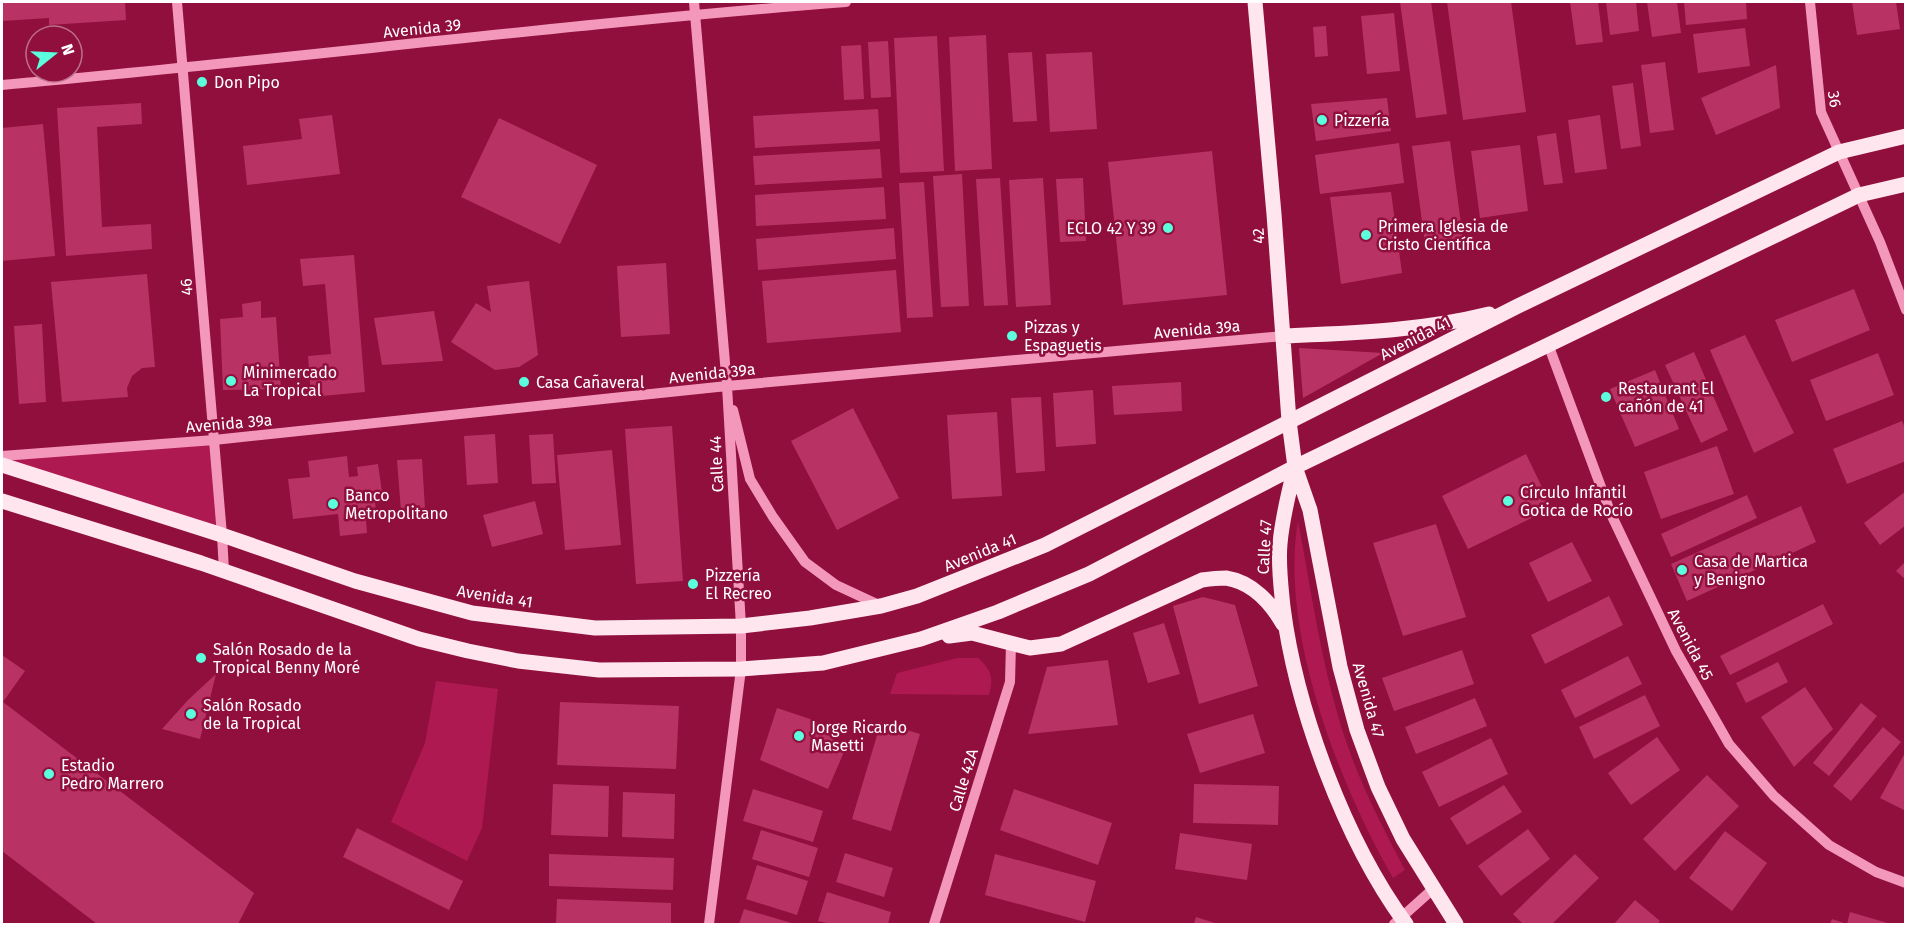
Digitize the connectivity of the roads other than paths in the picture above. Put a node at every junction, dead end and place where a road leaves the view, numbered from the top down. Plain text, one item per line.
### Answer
1 (177, 2) edge
2 (694, 2) edge
3 (846, 2) edge
4 (1255, 2) edge
5 (1810, 2) edge
6 (695, 14) junction
7 (184, 69) junction
8 (2, 85) edge
9 (1905, 136) edge
10 (1839, 152) junction
11 (1905, 184) edge
12 (1859, 195) junction
13 (1518, 306) junction
14 (1905, 310) edge
15 (1283, 336) junction
16 (1548, 344) junction
17 (727, 386) junction
18 (1289, 421) junction
19 (214, 440) junction
20 (2, 456) edge
21 (2, 465) edge
22 (1295, 468) junction
23 (2, 501) edge
24 (222, 535) junction
25 (224, 571) junction
26 (881, 606) junction
27 (741, 626) junction
28 (1286, 629) junction
29 (921, 639) junction
30 (1011, 644) junction
31 (741, 669) junction
32 (1905, 883) edge
33 (1432, 889) junction
34 (1400, 922) edge
35 (709, 924) edge
36 (934, 924) edge
37 (1456, 924) edge

1 - 7 street, 46
2 - 6 street, Calle 44
3 - 6 street, Avenida 39
4 - 15 main road, 42
5 - 10 street, 36
6 - 7 street, Avenida 39
6 - 17 street, Calle 44
7 - 8 street, Avenida 39
7 - 19 street, 46
9 - 10 main road, Avenida 41
10 - 12 street, 36
10 - 13 main road, Avenida 41
11 - 12 main road
12 - 14 street, 36
12 - 16 main road
13 - 15 main road
13 - 18 main road, Avenida 41
15 - 17 street, Avenida 39a
15 - 18 main road, 42
16 - 22 main road
16 - 32 street, Avenida 45
17 - 19 street, Avenida 39a
17 - 26 street
17 - 27 street, Calle 44
18 - 22 main road, 42
18 - 26 main road, Avenida 41
19 - 20 street, Avenida 39a
19 - 24 street, 46
21 - 24 main road, Avenida 41
22 - 28 main road, Calle 47
22 - 29 main road
22 - 33 main road, Avenida 47
23 - 25 main road
24 - 25 street, 46
24 - 27 main road, Avenida 41
25 - 31 main road
26 - 27 main road, Avenida 41
27 - 31 street, Calle 44
28 - 30 main road
28 - 34 main road
29 - 30 main road
29 - 31 main road
30 - 36 street, Calle 42A
31 - 35 street, Calle 44
33 - 34 street
33 - 37 main road, Avenida 47

